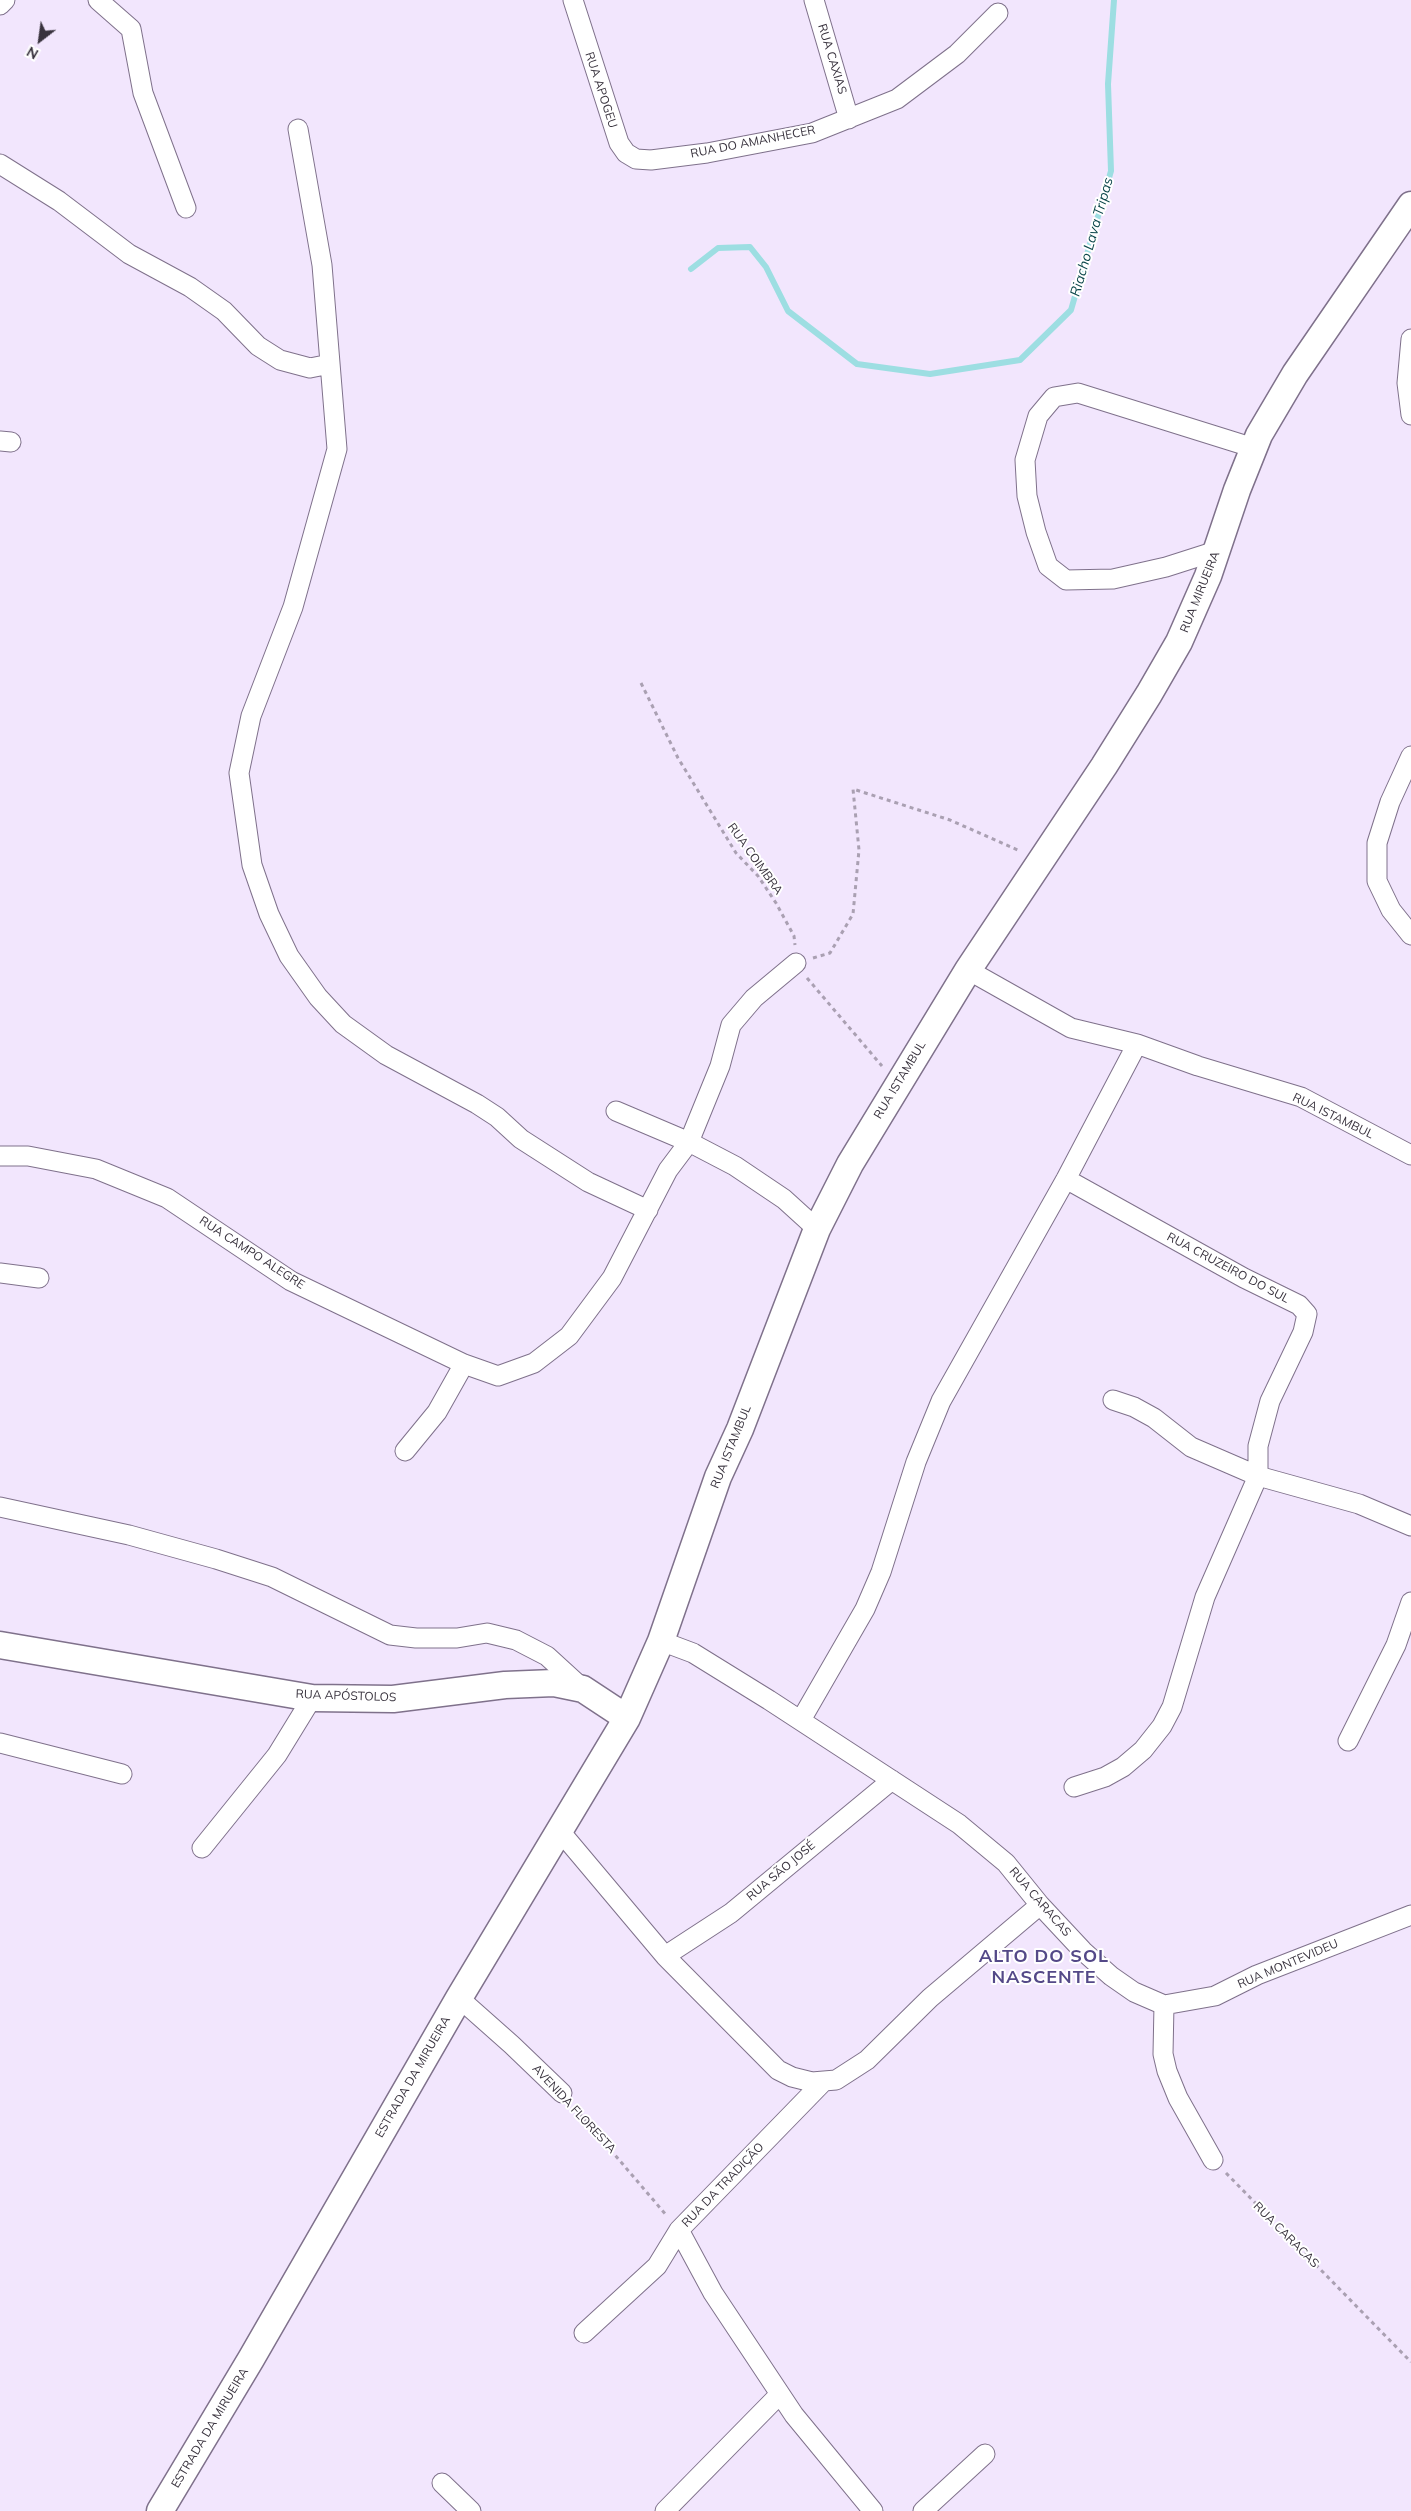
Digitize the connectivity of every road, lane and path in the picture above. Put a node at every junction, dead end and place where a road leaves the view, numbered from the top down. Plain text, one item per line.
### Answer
1 (5, 0) edge
2 (98, 0) edge
3 (574, 0) edge
4 (814, 0) edge
5 (0, 5) edge
6 (998, 13) dead end
7 (850, 119) junction
8 (298, 129) dead end
9 (650, 160) joint
10 (0, 164) edge
11 (1411, 205) edge
12 (186, 208) dead end
13 (1411, 339) edge
14 (330, 364) junction
15 (1411, 415) edge
16 (1254, 448) junction
17 (1216, 552) junction
18 (641, 683) dead end
19 (1411, 756) edge
20 (1041, 861) junction
21 (1411, 935) edge
22 (796, 963) junction
23 (968, 970) junction
24 (1137, 1044) junction
25 (897, 1084) junction
26 (616, 1111) dead end
27 (689, 1142) junction
28 (1411, 1155) edge
29 (0, 1156) edge
30 (1066, 1179) junction
31 (648, 1210) junction
32 (817, 1230) junction
33 (0, 1273) edge
34 (39, 1278) dead end
35 (464, 1364) junction
36 (1113, 1400) dead end
37 (405, 1451) dead end
38 (1258, 1476) junction
39 (0, 1507) edge
40 (1411, 1526) edge
41 (1411, 1602) edge
42 (661, 1641) junction
43 (0, 1645) edge
44 (1403, 1649) edge
45 (583, 1689) junction
46 (312, 1698) junction
47 (626, 1718) junction
48 (802, 1720) junction
49 (1348, 1741) dead end
50 (0, 1743) edge
51 (122, 1774) dead end
52 (892, 1780) junction
53 (1074, 1786) dead end
54 (559, 1830) junction
55 (202, 1848) dead end
56 (1040, 1905) junction
57 (1411, 1915) edge
58 (665, 1956) junction
59 (459, 1998) junction
60 (1164, 2006) junction
61 (824, 2081) junction
62 (562, 2093) joint
63 (1213, 2160) joint
64 (679, 2230) junction
65 (584, 2333) dead end
66 (1411, 2362) edge
67 (780, 2394) junction
68 (985, 2454) dead end
69 (442, 2484) dead end
70 (160, 2511) edge
71 (471, 2511) edge
72 (665, 2511) edge
73 (873, 2511) edge
74 (923, 2511) edge

1 - 5 street
2 - 12 street
3 - 9 street, RUA APOGEU
4 - 7 street, RUA CAXIAS
6 - 7 street, RUA DO AMANHECER
7 - 9 street, RUA DO AMANHECER
8 - 14 street
10 - 14 street
11 - 16 main road, RUA MIRUEIRA
13 - 15 street
14 - 31 street
16 - 17 main road, RUA MIRUEIRA
16 - 17 street
17 - 20 main road, RUA MIRUEIRA
18 - 22 path, RUA COIMBRA
19 - 21 street
20 - 22 path
20 - 23 main road, RUA MIRUEIRA
22 - 25 path
22 - 27 street
23 - 24 street, RUA ISTAMBUL
23 - 25 main road, RUA ISTAMBUL
24 - 28 street, RUA ISTAMBUL
24 - 30 street
25 - 32 main road, RUA ISTAMBUL
26 - 27 street
27 - 31 street
27 - 32 street
29 - 35 street, RUA CAMPO ALEGRE
30 - 38 street, RUA CRUZEIRO DO SUL
30 - 48 street
31 - 35 street, RUA CAMPO ALEGRE
32 - 42 main road, RUA ISTAMBUL
33 - 34 street
35 - 37 street
36 - 38 street
38 - 40 street
38 - 53 street
39 - 45 street
41 - 44 street
42 - 47 main road, ESTRADA DA MIRUEIRA
42 - 48 street, RUA CARACAS
43 - 46 main road, RUA APÓSTOLOS
44 - 49 street
45 - 46 main road, RUA APÓSTOLOS
45 - 47 main road, RUA APÓSTOLOS
46 - 55 street
47 - 54 main road, ESTRADA DA MIRUEIRA
48 - 52 street, RUA CARACAS
50 - 51 street
52 - 56 street, RUA CARACAS
52 - 58 street, RUA SÃO JOSÉ
54 - 58 street
54 - 59 main road, ESTRADA DA MIRUEIRA
56 - 60 street, RUA CARACAS
56 - 61 street
57 - 60 street, RUA MONTEVIDEU
58 - 61 street
59 - 62 street, AVENIDA FLORESTA
59 - 70 main road, ESTRADA DA MIRUEIRA
60 - 63 street
61 - 64 street, RUA DA TRADIÇÃO
62 - 64 path, AVENIDA FLORESTA
63 - 66 path, RUA CARACAS
64 - 65 street, RUA DA TRADIÇÃO
64 - 67 street
67 - 72 street
67 - 73 street
68 - 74 street
69 - 71 street

